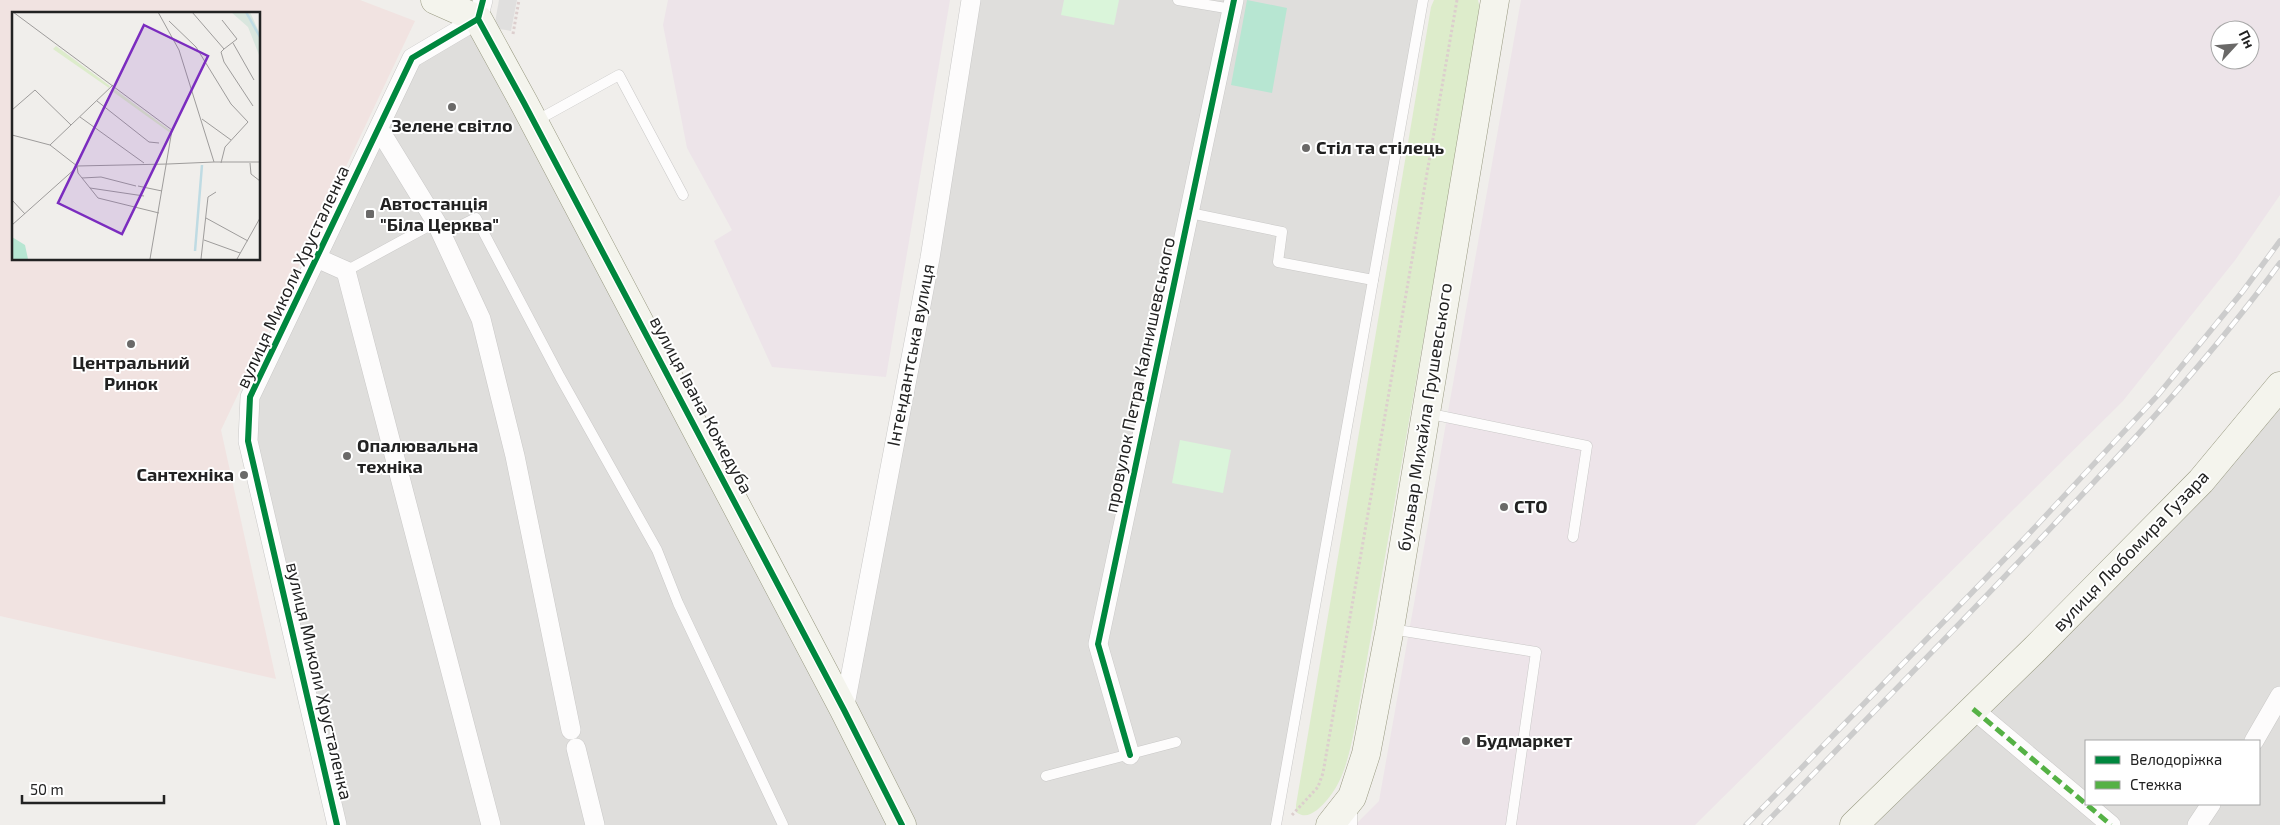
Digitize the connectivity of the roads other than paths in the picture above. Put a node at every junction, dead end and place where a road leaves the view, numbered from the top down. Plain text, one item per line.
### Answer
1 (435, 0) edge
2 (971, 0) edge
3 (1178, 0) edge
4 (1423, 0) edge
5 (1495, 0) edge
6 (1233, 5) edge
7 (480, 10) edge
8 (534, 122) junction
9 (380, 129) junction
10 (683, 195) dead end
11 (1190, 213) junction
12 (436, 222) junction
13 (317, 258) junction
14 (346, 271) junction
15 (1373, 280) junction
16 (2280, 386) edge
17 (1425, 413) junction
18 (1574, 537) dead end
19 (1390, 628) junction
20 (2280, 696) edge
21 (844, 710) junction
22 (1973, 710) junction
23 (2255, 740) edge
24 (1176, 742) dead end
25 (1130, 755) junction
26 (1046, 776) dead end
27 (1352, 797) junction
28 (2085, 803) edge
29 (2087, 805) edge
30 (2210, 805) edge
31 (336, 825) edge
32 (491, 825) edge
33 (595, 825) edge
34 (783, 825) edge
35 (902, 825) edge
36 (1276, 825) edge
37 (1330, 825) edge
38 (1352, 825) edge
39 (1511, 825) edge
40 (1854, 825) edge
41 (2111, 825) edge
42 (2197, 825) edge

1 - 7 main road
2 - 21 street, Інтендантська вулиця
3 - 6 lane
4 - 15 lane
5 - 17 main road, бульвар Михайла Грушевського
6 - 11 street, провулок Петра Калнишевського
7 - 8 main road, вулиця Івана Кожедуба
7 - 9 street, вулиця Миколи Хрусталенка
8 - 10 lane
8 - 21 main road, вулиця Івана Кожедуба
9 - 12 street
9 - 13 street, вулиця Миколи Хрусталенка
11 - 15 lane
11 - 25 street, провулок Петра Калнишевського
12 - 14 lane
12 - 33 street
12 - 34 lane
13 - 14 street, вулиця Миколи Хрусталенка
13 - 31 street, вулиця Миколи Хрусталенка
14 - 32 street
15 - 36 lane
16 - 22 main road, вулиця Любомира Гузара
17 - 18 lane
17 - 19 main road, бульвар Михайла Грушевського
19 - 27 main road, бульвар Михайла Грушевського
19 - 39 lane
20 - 23 street
21 - 35 main road, вулиця Івана Кожедуба
22 - 28 street
22 - 40 main road, вулиця Любомира Гузара
24 - 25 lane
25 - 26 lane
27 - 37 main road, бульвар Михайла Грушевського
27 - 38 lane
29 - 41 street
30 - 42 street

